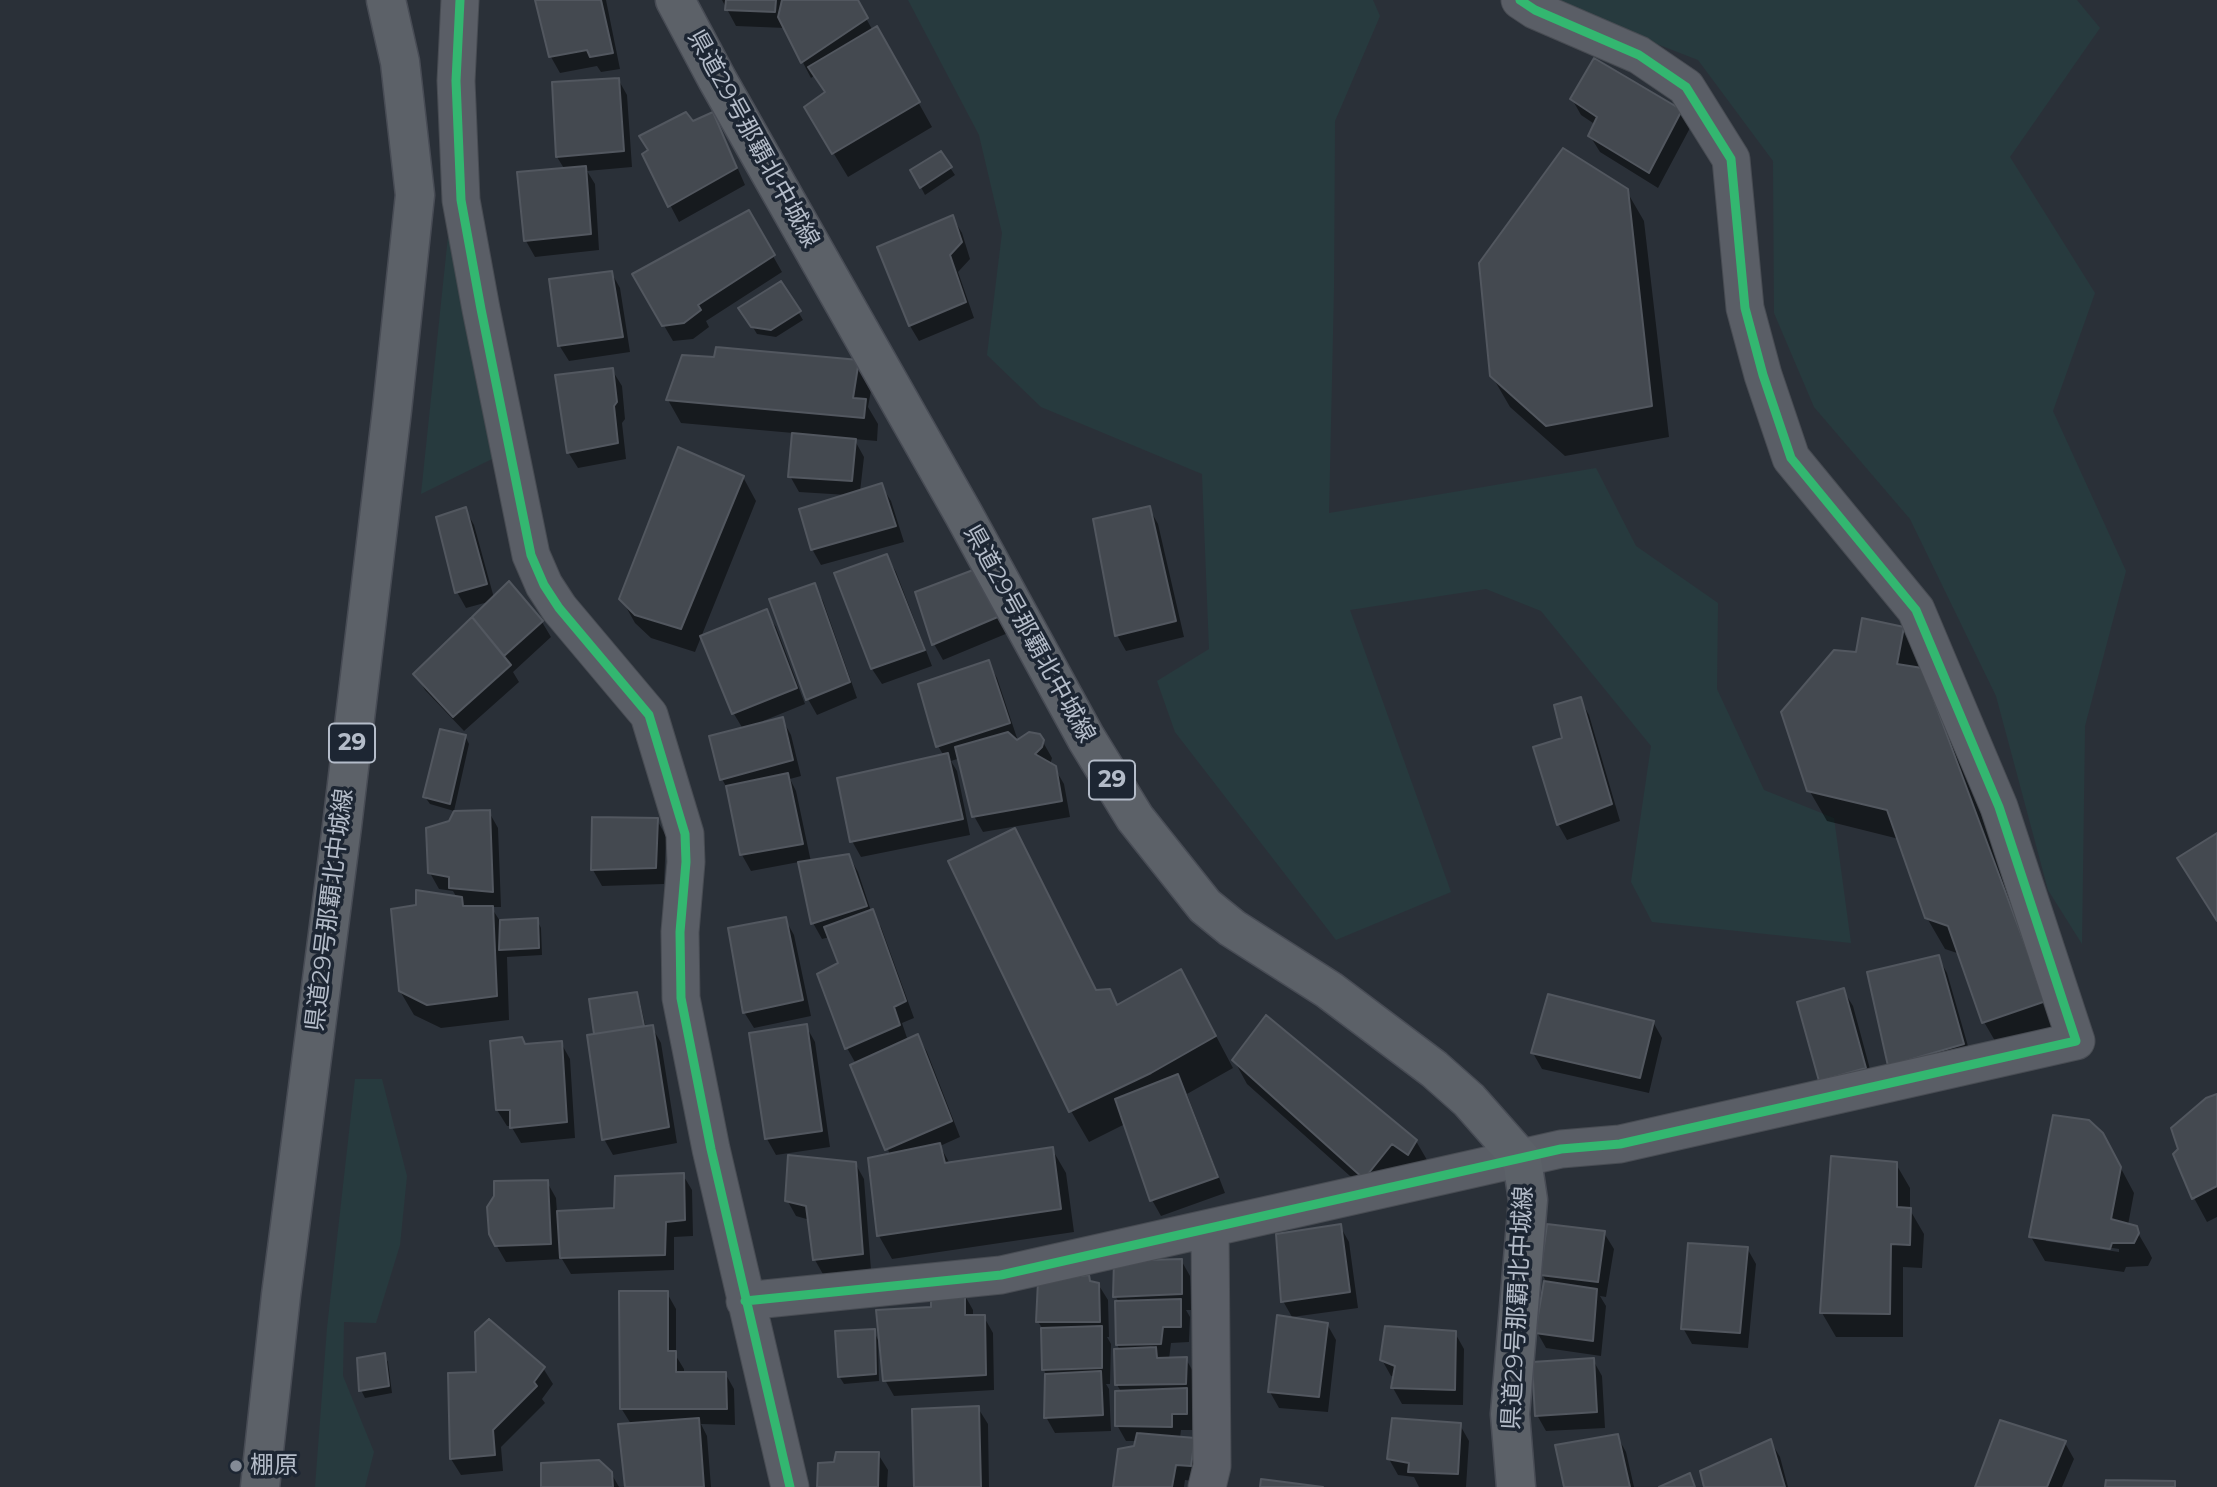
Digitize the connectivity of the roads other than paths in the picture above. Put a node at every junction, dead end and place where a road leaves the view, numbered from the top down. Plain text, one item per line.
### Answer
1 (386, 0) edge
2 (460, 0) edge
3 (675, 0) edge
4 (1520, 0) edge
5 (456, 81) junction
6 (404, 90) junction
7 (415, 195) junction
8 (461, 200) junction
9 (1522, 1160) junction
10 (1210, 1229) junction
11 (745, 1301) junction
12 (260, 1487) edge
13 (790, 1487) edge
14 (1207, 1487) edge
15 (1516, 1487) edge

1 - 6 main road, 県道29号那覇北中城線 / 29
2 - 5 street
3 - 9 main road, 県道29号那覇北中城線 / 29
4 - 9 street
5 - 6 street
5 - 8 street
6 - 7 main road, 県道29号那覇北中城線 / 29
7 - 8 street
7 - 12 main road, 県道29号那覇北中城線 / 29
8 - 11 street
9 - 10 street
9 - 15 main road, 県道29号那覇北中城線
10 - 11 street
10 - 14 street
11 - 13 street

